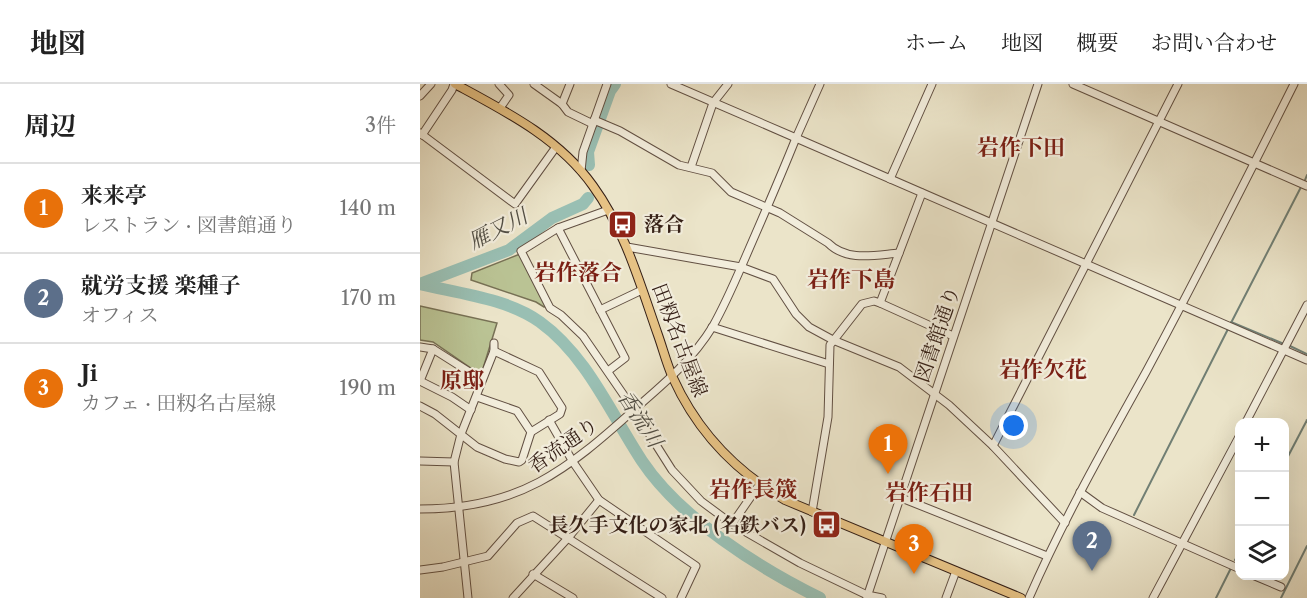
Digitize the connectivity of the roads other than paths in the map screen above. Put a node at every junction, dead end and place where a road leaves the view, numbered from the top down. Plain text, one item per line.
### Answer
1 (431, 84) edge
2 (454, 84) edge
3 (499, 84) edge
4 (534, 84) edge
5 (570, 84) edge
6 (607, 84) edge
7 (671, 84) edge
8 (728, 84) edge
9 (820, 84) edge
10 (932, 84) edge
11 (1038, 84) edge
12 (1073, 84) edge
13 (1178, 84) edge
14 (1294, 84) edge
15 (420, 96) edge
16 (713, 103) junction
17 (562, 104) junction
18 (500, 108) junction
19 (594, 122) junction
20 (1159, 122) junction
21 (421, 134) edge
22 (796, 138) junction
23 (556, 147) junction
24 (1254, 163) junction
25 (691, 167) junction
26 (581, 171) junction
27 (890, 179) junction
28 (1307, 186) edge
29 (922, 193) junction
30 (767, 207) junction
31 (608, 210) junction
32 (992, 224) junction
33 (558, 228) junction
34 (627, 247) junction
35 (899, 253) junction
36 (1086, 264) junction
37 (741, 267) junction
38 (642, 290) junction
39 (880, 303) junction
40 (1307, 304) edge
41 (1181, 305) junction
42 (600, 310) junction
43 (712, 327) junction
44 (953, 336) junction
45 (833, 340) junction
46 (420, 347) edge
47 (433, 349) junction
48 (1284, 350) junction
49 (1307, 360) edge
50 (829, 364) junction
51 (608, 371) junction
52 (672, 377) junction
53 (482, 380) junction
54 (420, 381) edge
55 (934, 394) junction
56 (477, 397) junction
57 (420, 406) edge
58 (471, 410) junction
59 (632, 412) junction
60 (1249, 418) edge
61 (549, 420) junction
62 (531, 432) junction
63 (461, 434) junction
64 (1235, 442) edge
65 (993, 446) junction
66 (420, 461) edge
67 (454, 462) junction
68 (573, 462) junction
69 (759, 485) junction
70 (1080, 492) junction
71 (899, 497) junction
72 (599, 500) junction
73 (458, 507) junction
74 (420, 509) edge
75 (812, 512) junction
76 (1065, 523) junction
77 (732, 524) junction
78 (568, 538) junction
79 (884, 543) junction
80 (1181, 543) junction
81 (1047, 556) junction
82 (465, 561) junction
83 (1235, 567) edge
84 (420, 570) edge
85 (956, 571) junction
86 (533, 574) junction
87 (1264, 580) edge
88 (1281, 587) dead end
89 (867, 597) edge
90 (468, 598) edge
91 (513, 598) edge
92 (573, 598) edge
93 (662, 598) edge
94 (681, 598) edge
95 (882, 598) edge
96 (946, 598) edge
97 (1021, 598) edge
98 (1029, 598) edge
99 (1153, 598) edge

1 - 15 street
2 - 18 main road, 田籾名古屋線
2 - 21 street
3 - 18 street
4 - 17 street
5 - 17 street
6 - 19 street
7 - 16 street
8 - 16 street
9 - 22 street, 香流通り
10 - 27 street
11 - 32 street, 図書館通り
12 - 20 street
13 - 20 street
14 - 24 street
16 - 22 street
16 - 25 street
17 - 19 street
18 - 23 main road, 田籾名古屋線
19 - 25 street
19 - 26 street
20 - 24 street
20 - 36 street
21 - 23 street
22 - 27 street
22 - 30 street, 香流通り
23 - 26 main road, 田籾名古屋線
24 - 28 street
24 - 41 street
25 - 30 street
26 - 31 main road, 田籾名古屋線
27 - 29 street
29 - 32 street
29 - 35 street
30 - 35 street
30 - 37 street, 香流通り
31 - 33 street
31 - 34 main road, 田籾名古屋線
32 - 36 street
32 - 44 street, 図書館通り
33 - 42 street
33 - 51 street
34 - 37 street
34 - 38 main road, 田籾名古屋線
35 - 39 street
36 - 41 street
36 - 65 street
37 - 43 street, 香流通り
37 - 45 street
38 - 42 street
38 - 52 main road, 田籾名古屋線
39 - 44 street
39 - 45 street
40 - 48 street
41 - 48 street
41 - 70 street
42 - 51 street
43 - 50 street
43 - 52 street, 香流通り
44 - 55 street, 図書館通り
45 - 50 street
45 - 55 street
46 - 47 street
47 - 53 street
47 - 54 street
48 - 49 street
48 - 60 street
50 - 75 street
51 - 59 street
52 - 59 street, 香流通り
52 - 69 main road, 田籾名古屋線
53 - 56 street
53 - 61 street
54 - 58 street
55 - 65 street
55 - 71 street, 図書館通り
56 - 58 street
56 - 62 street
57 - 63 street
58 - 63 street
59 - 68 street, 香流通り
59 - 77 street
61 - 62 street
61 - 68 street
62 - 63 street
63 - 67 street
64 - 80 street
65 - 76 street
66 - 67 street
67 - 73 street
68 - 72 street
68 - 73 street, 香流通り
69 - 75 main road, 田籾名古屋線
69 - 77 street
70 - 76 street
70 - 80 street
71 - 79 street, 図書館通り
71 - 81 street
72 - 78 street
72 - 94 street
73 - 74 street, 香流通り
73 - 82 street
75 - 79 main road, 田籾名古屋線
76 - 81 street
77 - 89 street
78 - 82 street
78 - 86 street
78 - 93 street
79 - 85 main road, 田籾名古屋線
79 - 89 street, 図書館通り
80 - 83 street
80 - 99 street
81 - 98 street
82 - 84 street
82 - 90 street
85 - 96 street
85 - 97 main road, 田籾名古屋線
86 - 91 street
86 - 92 street
87 - 88 street
89 - 95 street

